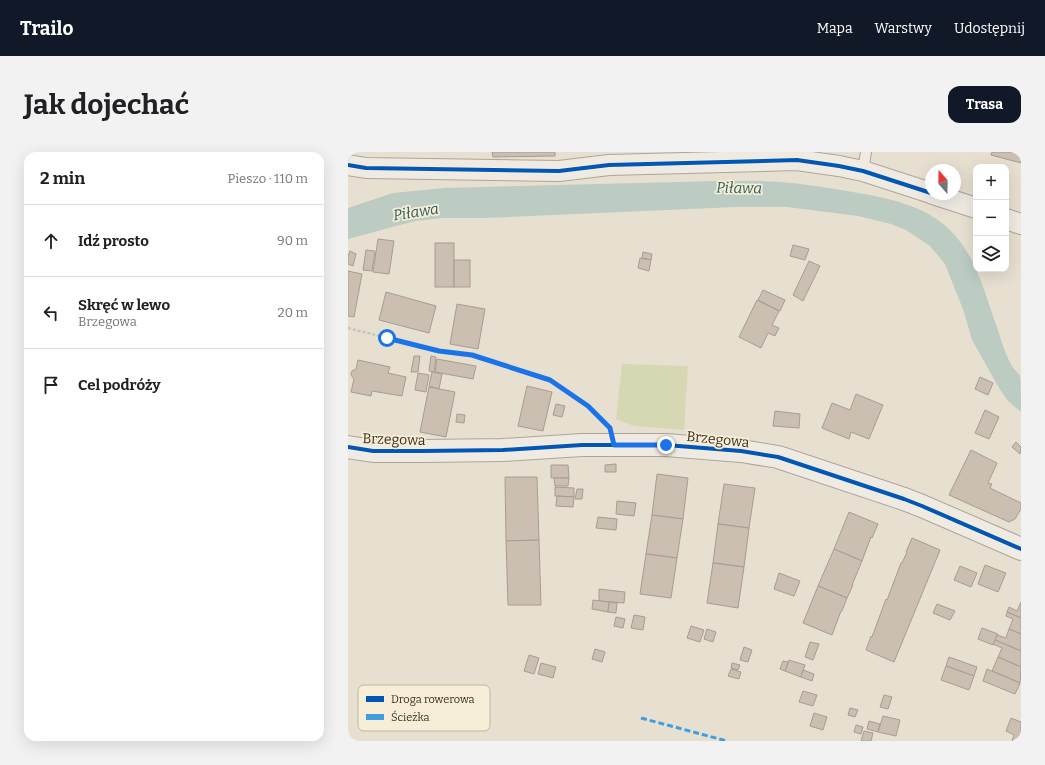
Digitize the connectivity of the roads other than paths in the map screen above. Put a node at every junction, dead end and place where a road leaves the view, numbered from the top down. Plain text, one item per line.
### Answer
1 (866, 152) edge
2 (348, 165) edge
3 (863, 172) junction
4 (925, 192) edge
5 (951, 200) edge
6 (973, 207) edge
7 (1009, 220) edge
8 (1021, 224) edge
9 (348, 447) edge
10 (1021, 549) edge

1 - 3 lane
2 - 3 street
3 - 4 street
5 - 6 street
7 - 8 street
9 - 10 street, Brzegowa

